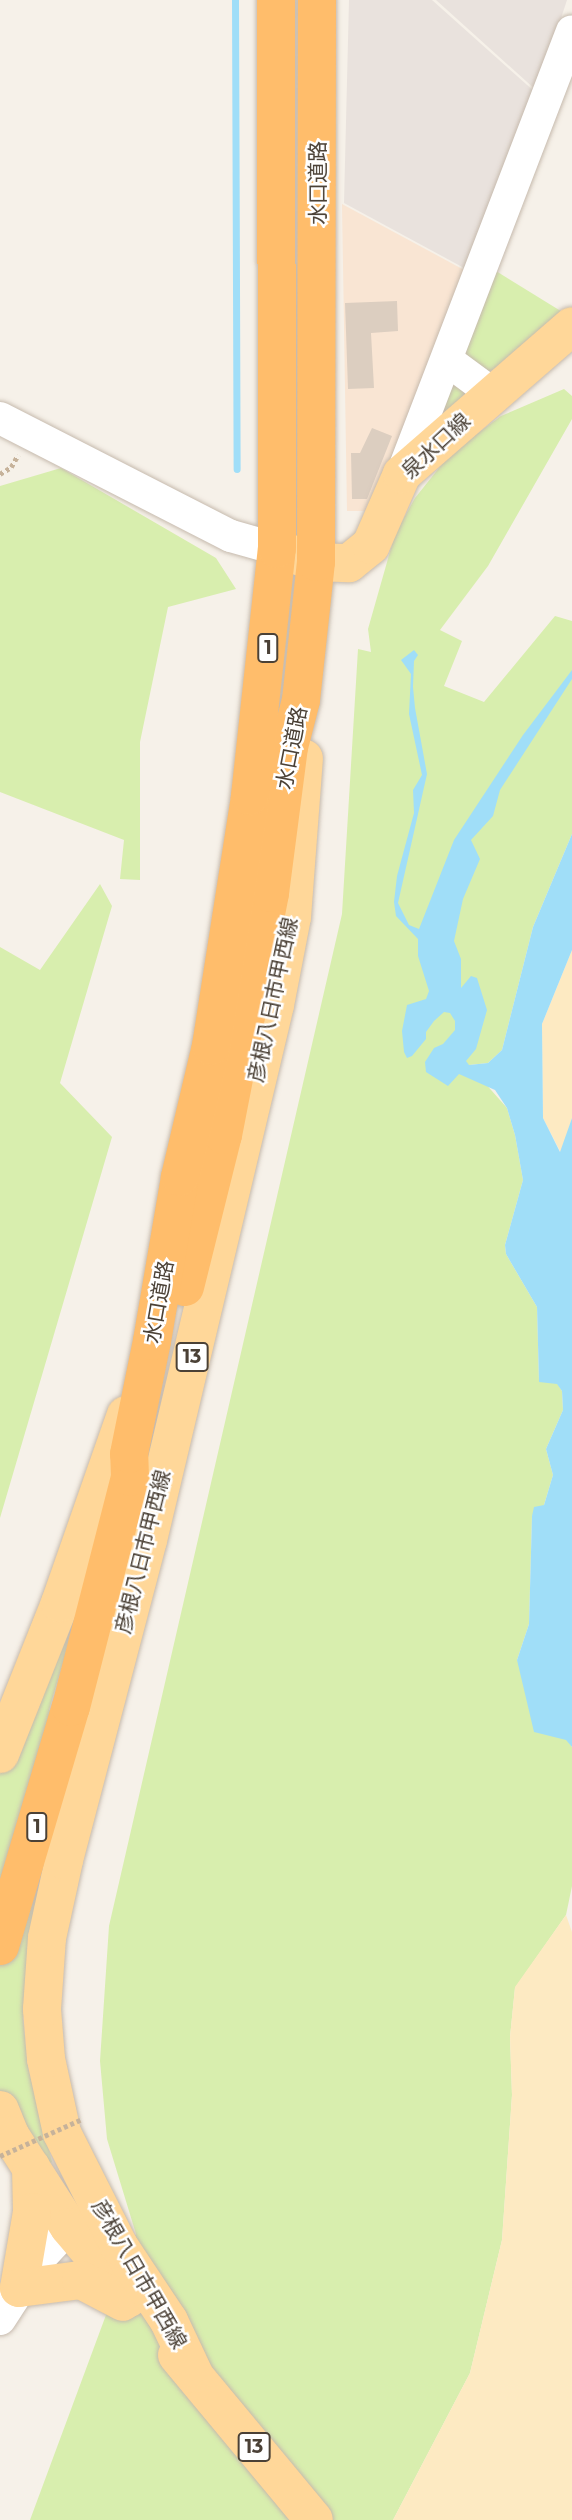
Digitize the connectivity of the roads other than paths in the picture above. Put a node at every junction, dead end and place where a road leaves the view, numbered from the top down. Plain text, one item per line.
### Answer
1 (276, 0) edge
2 (317, 0) edge
3 (572, 32) edge
4 (559, 338) edge
5 (447, 360) junction
6 (501, 387) junction
7 (0, 418) edge
8 (402, 474) junction
9 (276, 549) junction
10 (316, 562) junction
11 (301, 700) junction
12 (162, 1287) junction
13 (130, 1478) junction
14 (0, 1754) edge
15 (0, 1946) edge
16 (0, 2110) edge
17 (72, 2126) junction
18 (15, 2162) edge
19 (69, 2227) junction
20 (109, 2269) junction
21 (6, 2307) edge
22 (194, 2375) junction
23 (314, 2520) edge

1 - 9 highway, 水口道路 / 1
2 - 10 highway, 水口道路 / 1
3 - 5 street
4 - 6 main road, 泉水口線
5 - 6 street
5 - 8 street
6 - 8 main road, 泉水口線
7 - 9 street
8 - 10 main road, 泉水口線
9 - 10 main road, 泉水口線
9 - 12 highway, 水口道路 / 1
10 - 11 highway, 水口道路 / 1
11 - 13 highway, 水口道路 / 1
11 - 17 main road, 彦根八日市甲西線 / 13
12 - 13 highway, 水口道路 / 1
12 - 14 main road, 13
13 - 15 highway, 水口道路 / 1
16 - 18 main road, 彦根八日市甲西線 / 13
17 - 19 main road, 13
17 - 20 main road, 彦根八日市甲西線 / 13
18 - 19 main road, 彦根八日市甲西線 / 13
18 - 21 main road
19 - 20 main road, 彦根八日市甲西線 / 13
19 - 21 street
20 - 21 main road
20 - 22 main road, 彦根八日市甲西線 / 13
20 - 22 main road, 彦根八日市甲西線 / 13
22 - 23 main road, 彦根八日市甲西線 / 13

